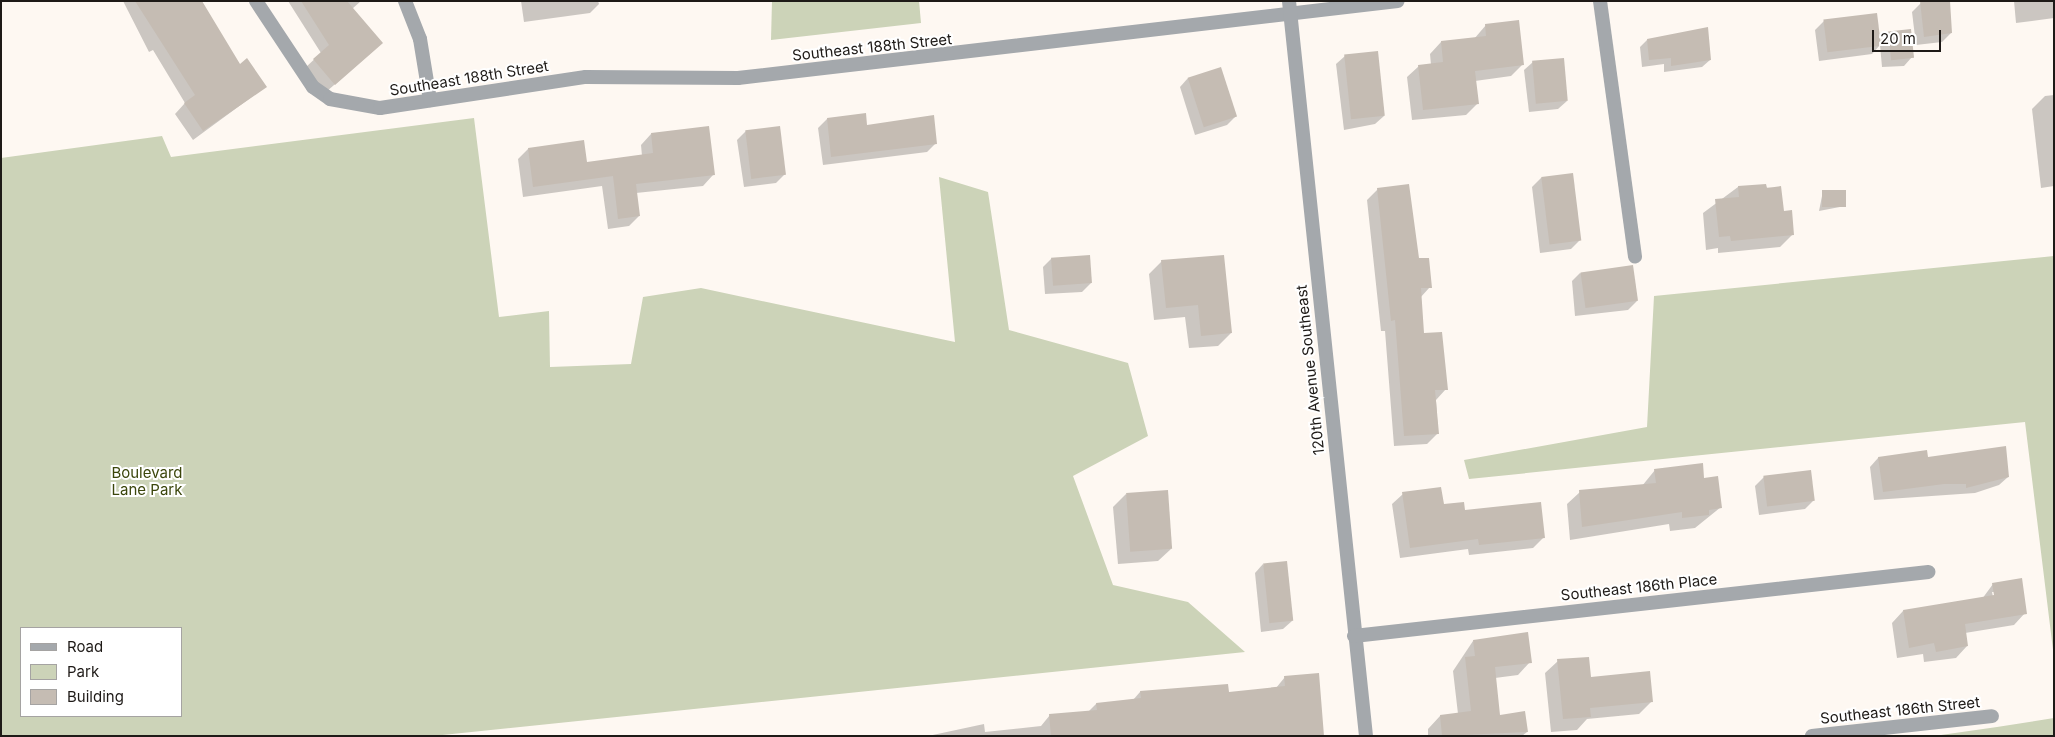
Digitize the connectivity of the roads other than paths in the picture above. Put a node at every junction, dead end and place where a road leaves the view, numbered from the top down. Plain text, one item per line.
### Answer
1 (256, 1) edge
2 (406, 1) edge
3 (1289, 1) edge
4 (1398, 1) edge
5 (1600, 1) edge
6 (1290, 16) junction
7 (430, 100) junction
8 (1636, 257) dead end
9 (1928, 572) dead end
10 (1354, 636) junction
11 (1992, 716) dead end
12 (1366, 736) edge
13 (1812, 736) edge

1 - 7 street, Southeast 188th Street
2 - 7 street
3 - 6 street, 120th Avenue Southeast
4 - 6 street, Southeast 188th Street
5 - 8 street
6 - 7 street, Southeast 188th Street
6 - 10 street, 120th Avenue Southeast
9 - 10 street, Southeast 186th Place
10 - 12 street, 120th Avenue Southeast
11 - 13 street, Southeast 186th Street

